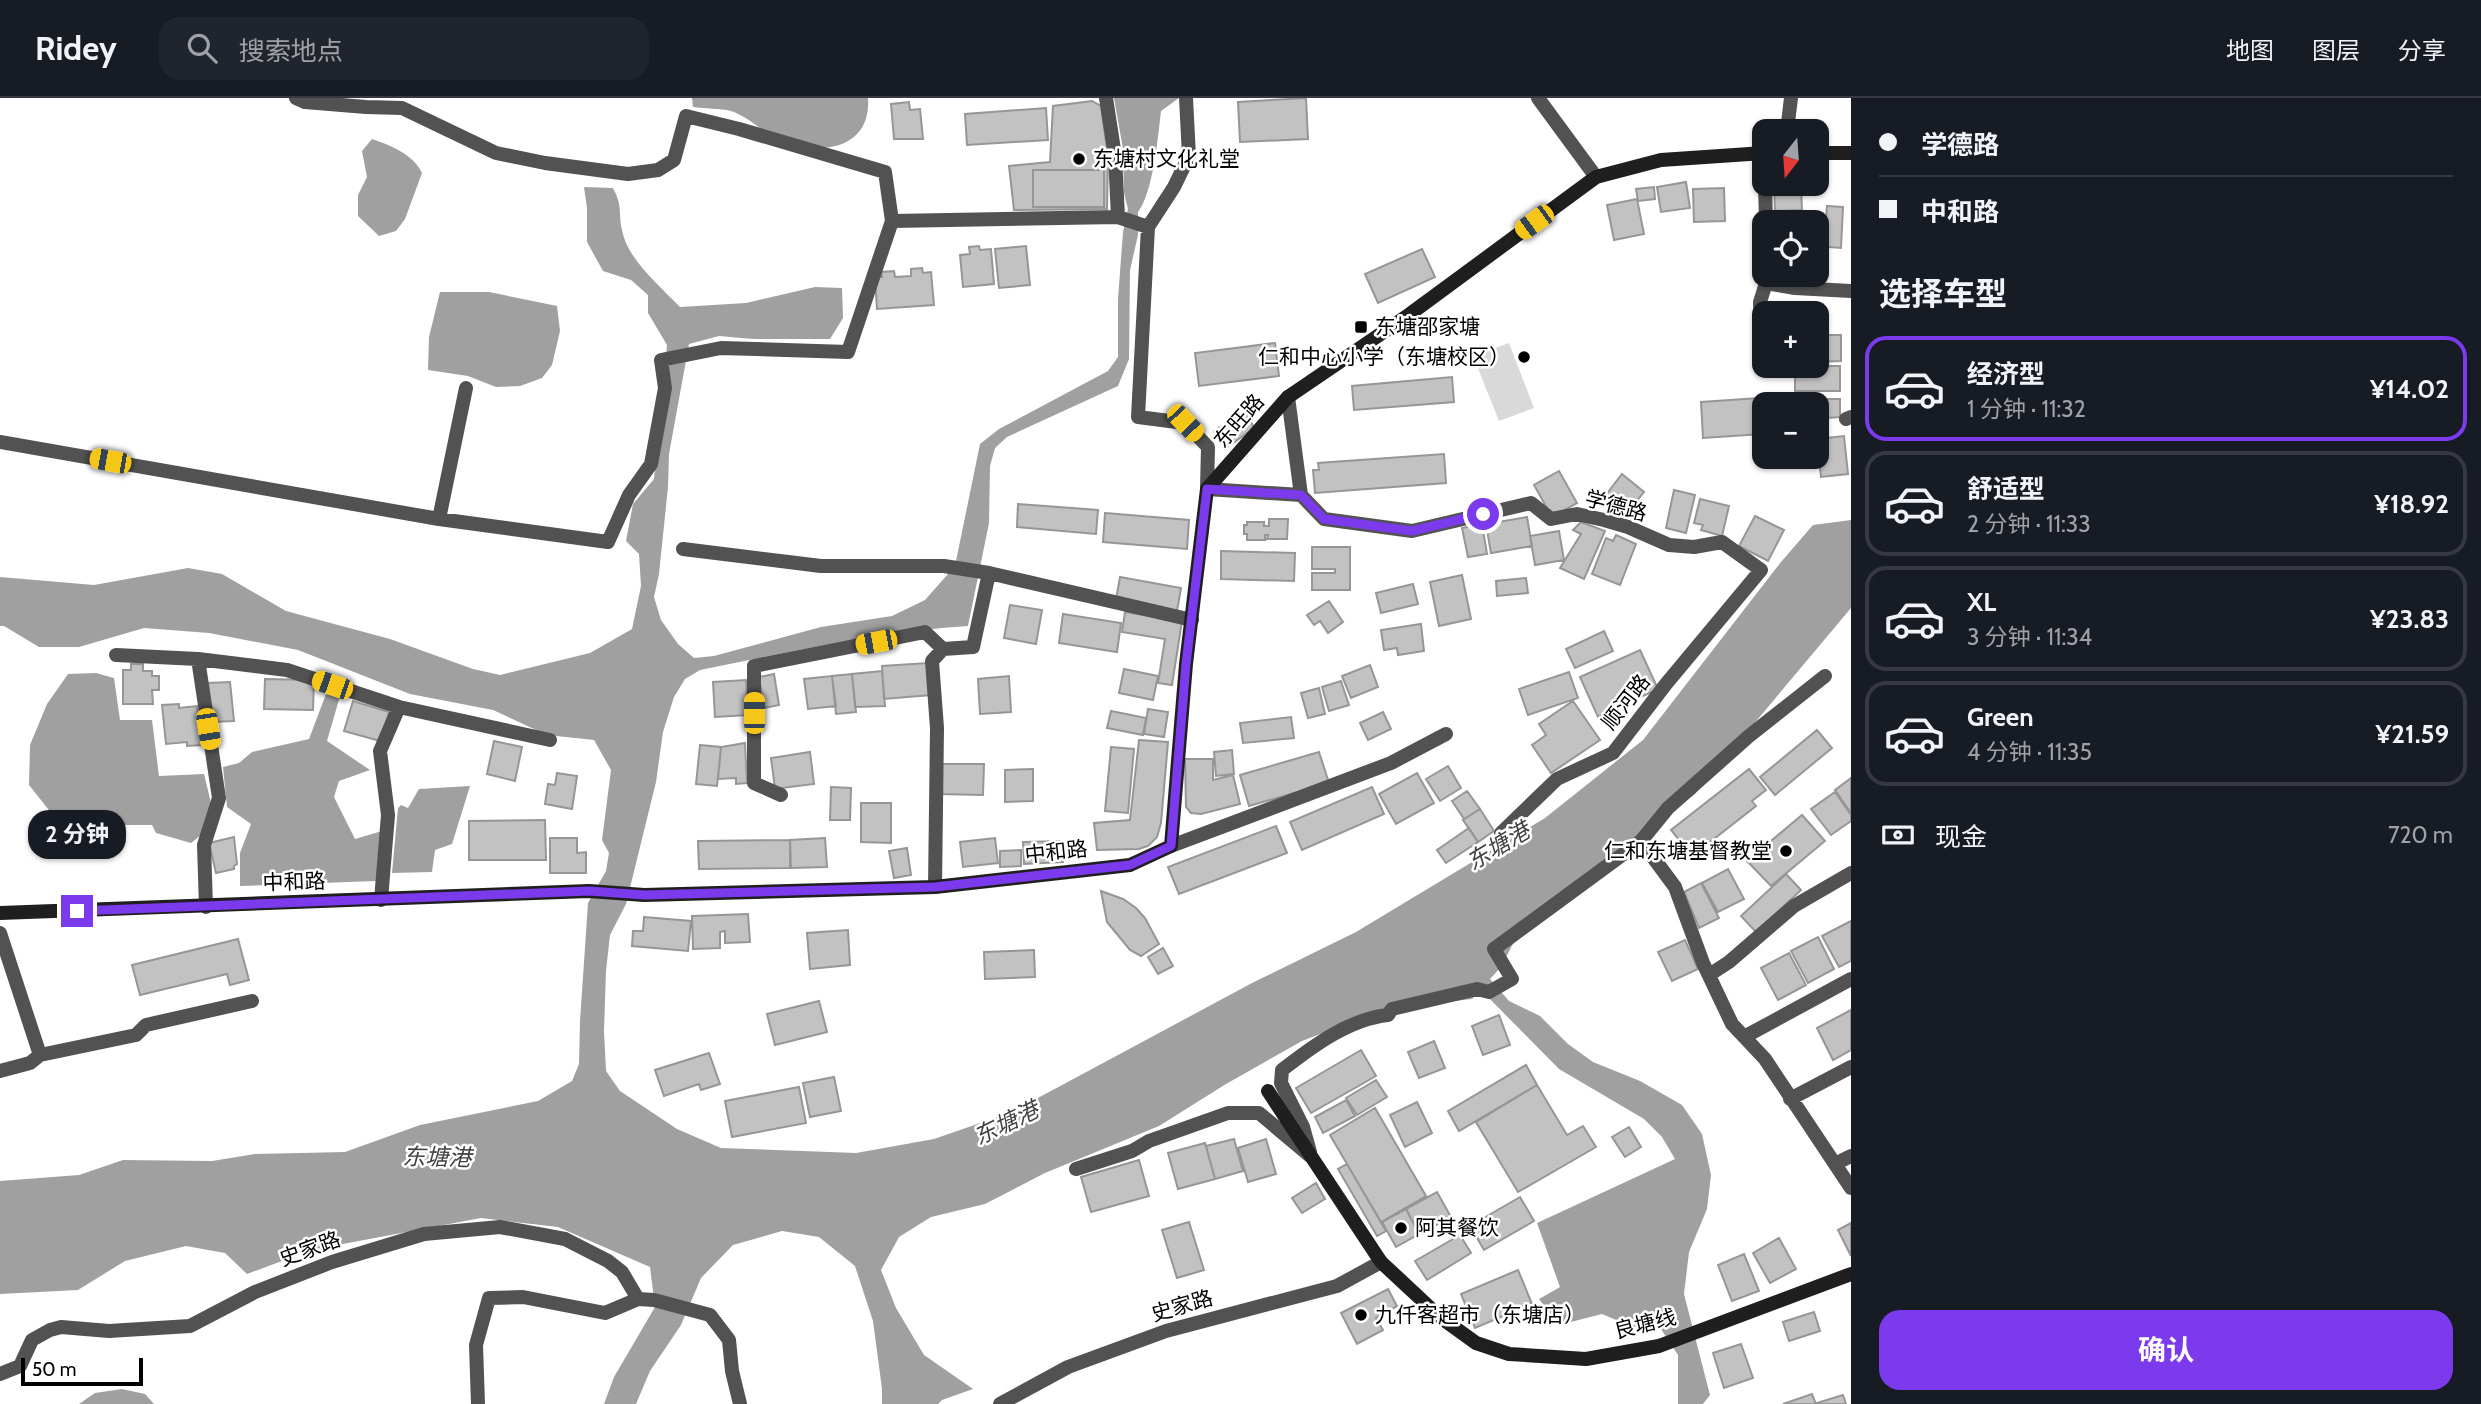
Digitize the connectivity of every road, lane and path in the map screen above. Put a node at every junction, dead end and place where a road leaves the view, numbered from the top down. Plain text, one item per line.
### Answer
1 (296, 98) edge
2 (1106, 98) edge
3 (1538, 98) edge
4 (1791, 98) edge
5 (1189, 99) edge
6 (1788, 119) edge
7 (1829, 153) edge
8 (1851, 153) edge
9 (1752, 154) edge
10 (1596, 177) junction
11 (892, 221) junction
12 (1132, 222) junction
13 (1792, 287) edge
14 (1851, 291) edge
15 (466, 388) dead end
16 (1288, 397) junction
17 (0, 442) edge
18 (1207, 489) junction
19 (1301, 495) junction
20 (439, 519) junction
21 (683, 549) dead end
22 (1761, 570) joint
23 (989, 573) junction
24 (1192, 620) junction
25 (943, 649) junction
26 (116, 655) dead end
27 (198, 659) junction
28 (1825, 676) dead end
29 (399, 707) junction
30 (1446, 734) dead end
31 (550, 740) dead end
32 (781, 795) dead end
33 (1501, 833) dead end
34 (1641, 841) junction
35 (1171, 846) junction
36 (1851, 873) edge
37 (935, 887) junction
38 (381, 900) junction
39 (206, 907) junction
40 (0, 913) edge
41 (0, 933) edge
42 (1709, 975) junction
43 (1851, 979) edge
44 (252, 1001) dead end
45 (1744, 1037) junction
46 (40, 1055) junction
47 (1851, 1067) edge
48 (0, 1071) edge
49 (1268, 1091) dead end
50 (1790, 1099) junction
51 (1851, 1156) edge
52 (1311, 1157) junction
53 (1835, 1164) junction
54 (1076, 1170) dead end
55 (1851, 1188) edge
56 (1381, 1262) junction
57 (1851, 1274) edge
58 (638, 1299) junction
59 (0, 1374) edge
60 (478, 1404) edge
61 (740, 1404) edge
62 (1000, 1404) edge

1 - 11 street
2 - 12 street
3 - 10 street
4 - 6 street
5 - 12 street
7 - 8 street
9 - 10 street, 东旺路
10 - 16 street, 东旺路
11 - 12 street
11 - 20 street
12 - 18 street
13 - 14 street
15 - 20 street
16 - 18 street, 东旺路
16 - 19 street
17 - 20 street
18 - 19 street
18 - 24 street
19 - 22 street, 学德路
21 - 23 street
22 - 33 street, 顺河路
23 - 24 street
23 - 25 street
24 - 35 street
25 - 32 street
25 - 37 street
26 - 27 street
27 - 29 street
27 - 39 street
28 - 34 street
29 - 31 street
29 - 38 street
30 - 35 street, 中和路
34 - 42 street
34 - 52 street
35 - 37 street, 中和路
36 - 42 street
37 - 38 street, 中和路
38 - 39 street, 中和路
39 - 40 street, 中和路
41 - 46 street
42 - 45 street
43 - 45 street
44 - 46 street
45 - 50 street
46 - 48 street
47 - 50 street
49 - 52 street, 良塘线
50 - 53 street
51 - 53 street
52 - 54 street
52 - 56 street, 良塘线
53 - 55 street
56 - 57 street, 良塘线
56 - 62 street, 史家路
58 - 59 street, 史家路
58 - 60 street
58 - 61 street

